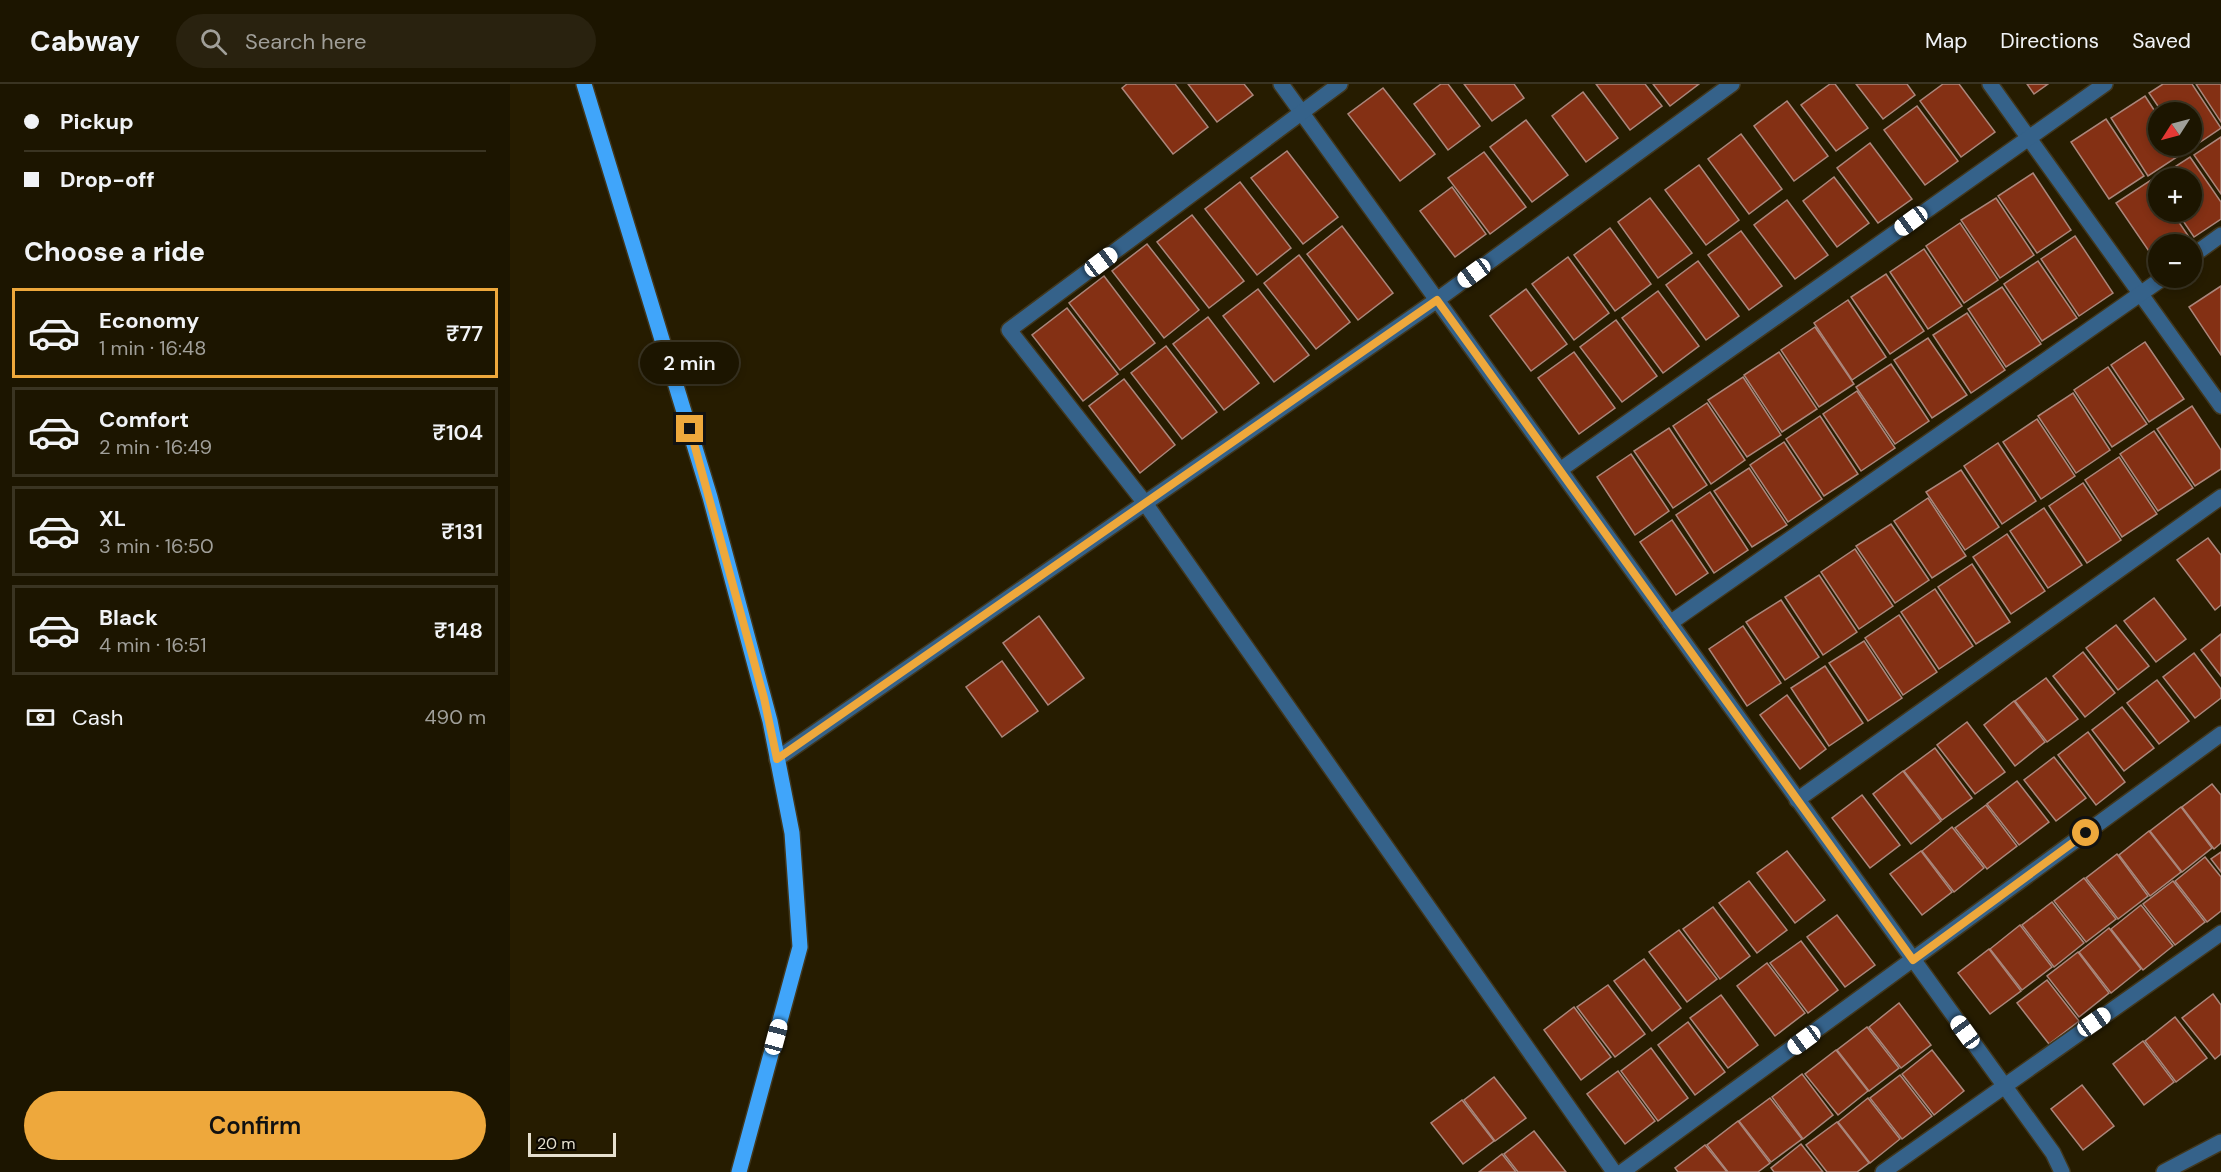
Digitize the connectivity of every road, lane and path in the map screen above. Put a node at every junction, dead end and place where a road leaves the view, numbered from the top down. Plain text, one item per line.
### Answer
1 (584, 84) edge
2 (1281, 84) edge
3 (1340, 84) edge
4 (1732, 84) edge
5 (1990, 84) edge
6 (2105, 84) edge
7 (1302, 112) junction
8 (2028, 138) junction
9 (2221, 235) edge
10 (2202, 249) edge
11 (2149, 288) edge
12 (2140, 294) junction
13 (1437, 300) junction
14 (2221, 406) edge
15 (1560, 470) junction
16 (2221, 497) edge
17 (1144, 503) junction
18 (1670, 623) junction
19 (2221, 735) edge
20 (777, 759) junction
21 (1797, 800) junction
22 (2221, 933) edge
23 (1913, 960) junction
24 (2004, 1085) junction
25 (2221, 1142) edge
26 (740, 1172) edge
27 (1614, 1172) edge
28 (1622, 1172) edge
29 (1883, 1172) edge
30 (2062, 1172) edge
31 (2164, 1172) edge

1 - 20 main road
2 - 7 street
3 - 7 street
4 - 13 street
5 - 8 street
6 - 8 street
7 - 13 street
7 - 17 street
8 - 12 street
8 - 15 street
9 - 10 street
11 - 12 street
12 - 14 street
12 - 18 street
13 - 15 street
13 - 17 street
15 - 18 street
16 - 21 street
17 - 20 street
17 - 27 street
18 - 21 street
19 - 23 street
20 - 26 main road
21 - 23 street
22 - 24 street
23 - 24 street
23 - 28 street
24 - 29 street
24 - 30 street
25 - 31 street

